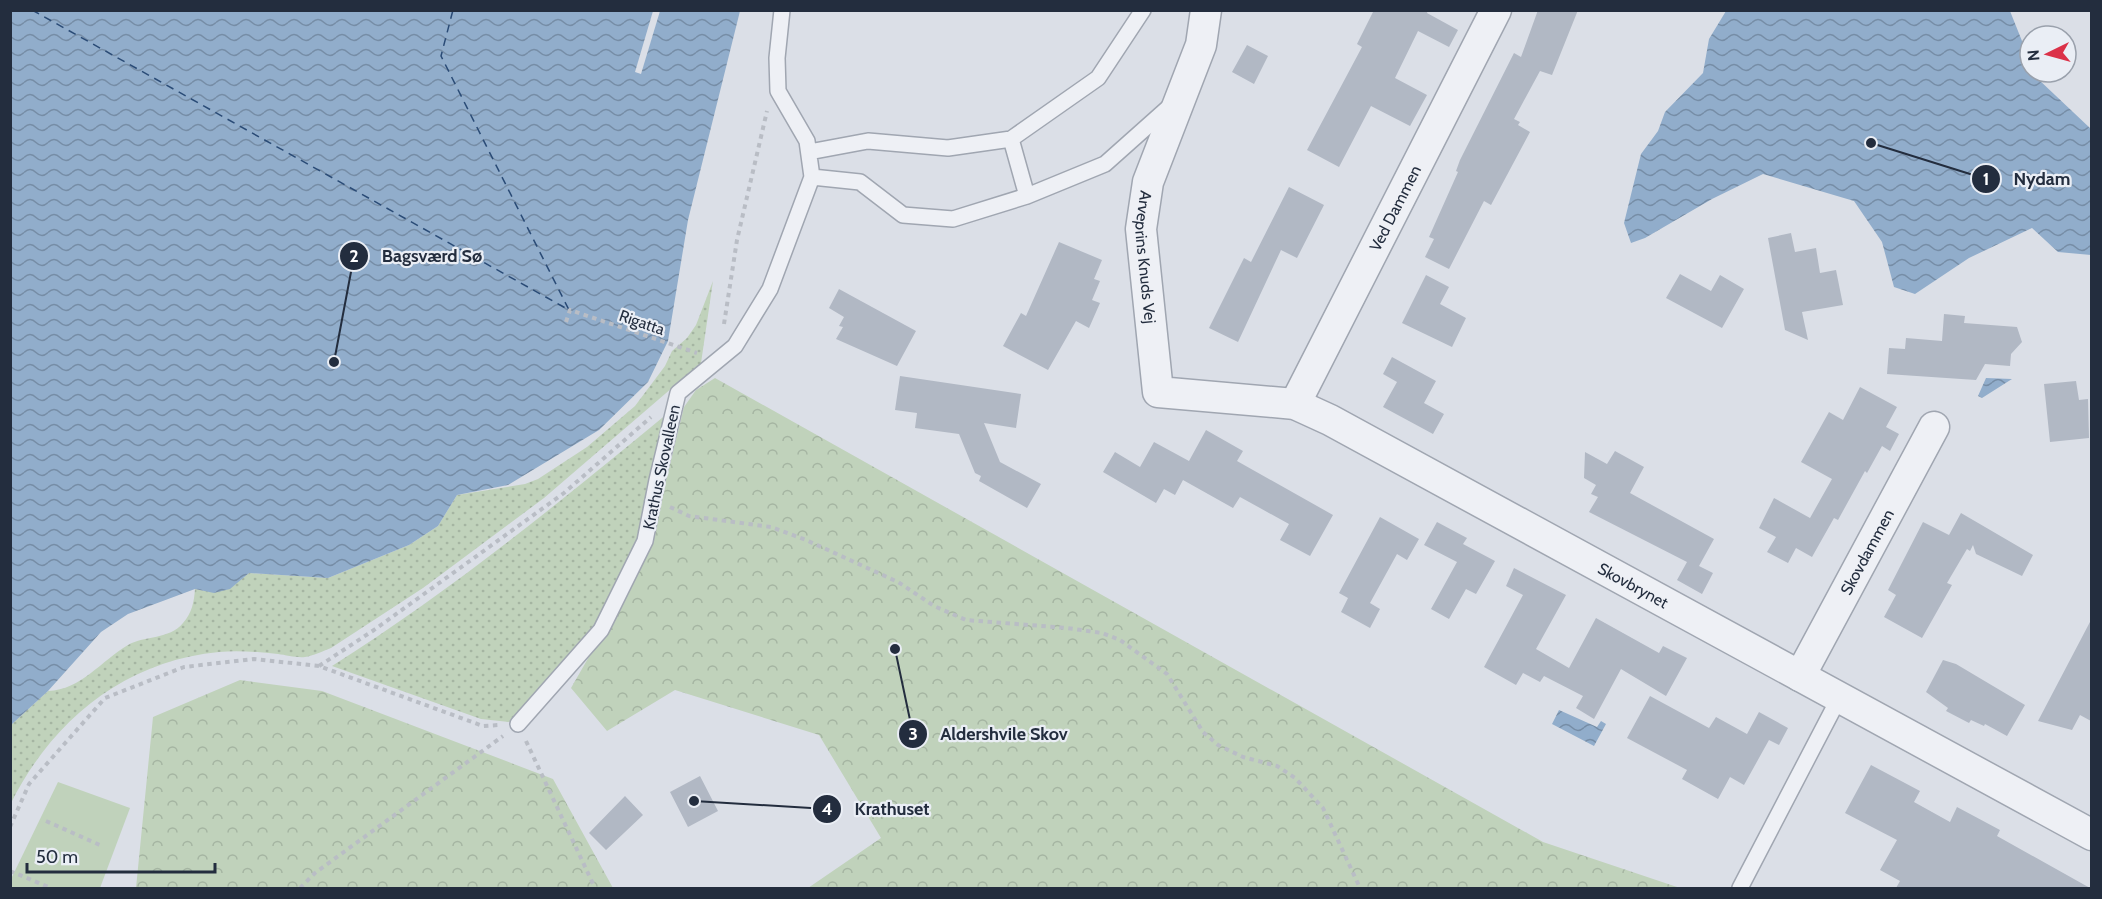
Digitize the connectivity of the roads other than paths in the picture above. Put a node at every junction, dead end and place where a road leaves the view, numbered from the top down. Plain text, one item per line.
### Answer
1 (782, 10) edge
2 (1143, 10) edge
3 (1206, 10) edge
4 (1496, 10) edge
5 (1185, 93) junction
6 (1011, 139) junction
7 (809, 152) junction
8 (812, 177) junction
9 (1027, 196) junction
10 (1158, 392) joint
11 (1295, 404) junction
12 (1934, 427) dead end
13 (1800, 676) junction
14 (1839, 698) junction
15 (518, 724) road end
16 (2091, 835) edge
17 (1740, 888) edge

1 - 7 lane, Krathus Skovalleen
2 - 6 lane
3 - 5 street, Arveprins Knuds Vej
4 - 11 street, Ved Dammen
5 - 9 lane
5 - 10 street, Arveprins Knuds Vej
6 - 7 lane
6 - 9 lane
7 - 8 lane, Krathus Skovalleen
8 - 9 lane
8 - 15 lane, Krathus Skovalleen
10 - 11 street, Skovbrynet
11 - 13 street, Skovbrynet
12 - 13 street, Skovdammen
13 - 14 street, Skovbrynet
14 - 16 street, Skovbrynet
14 - 17 lane

